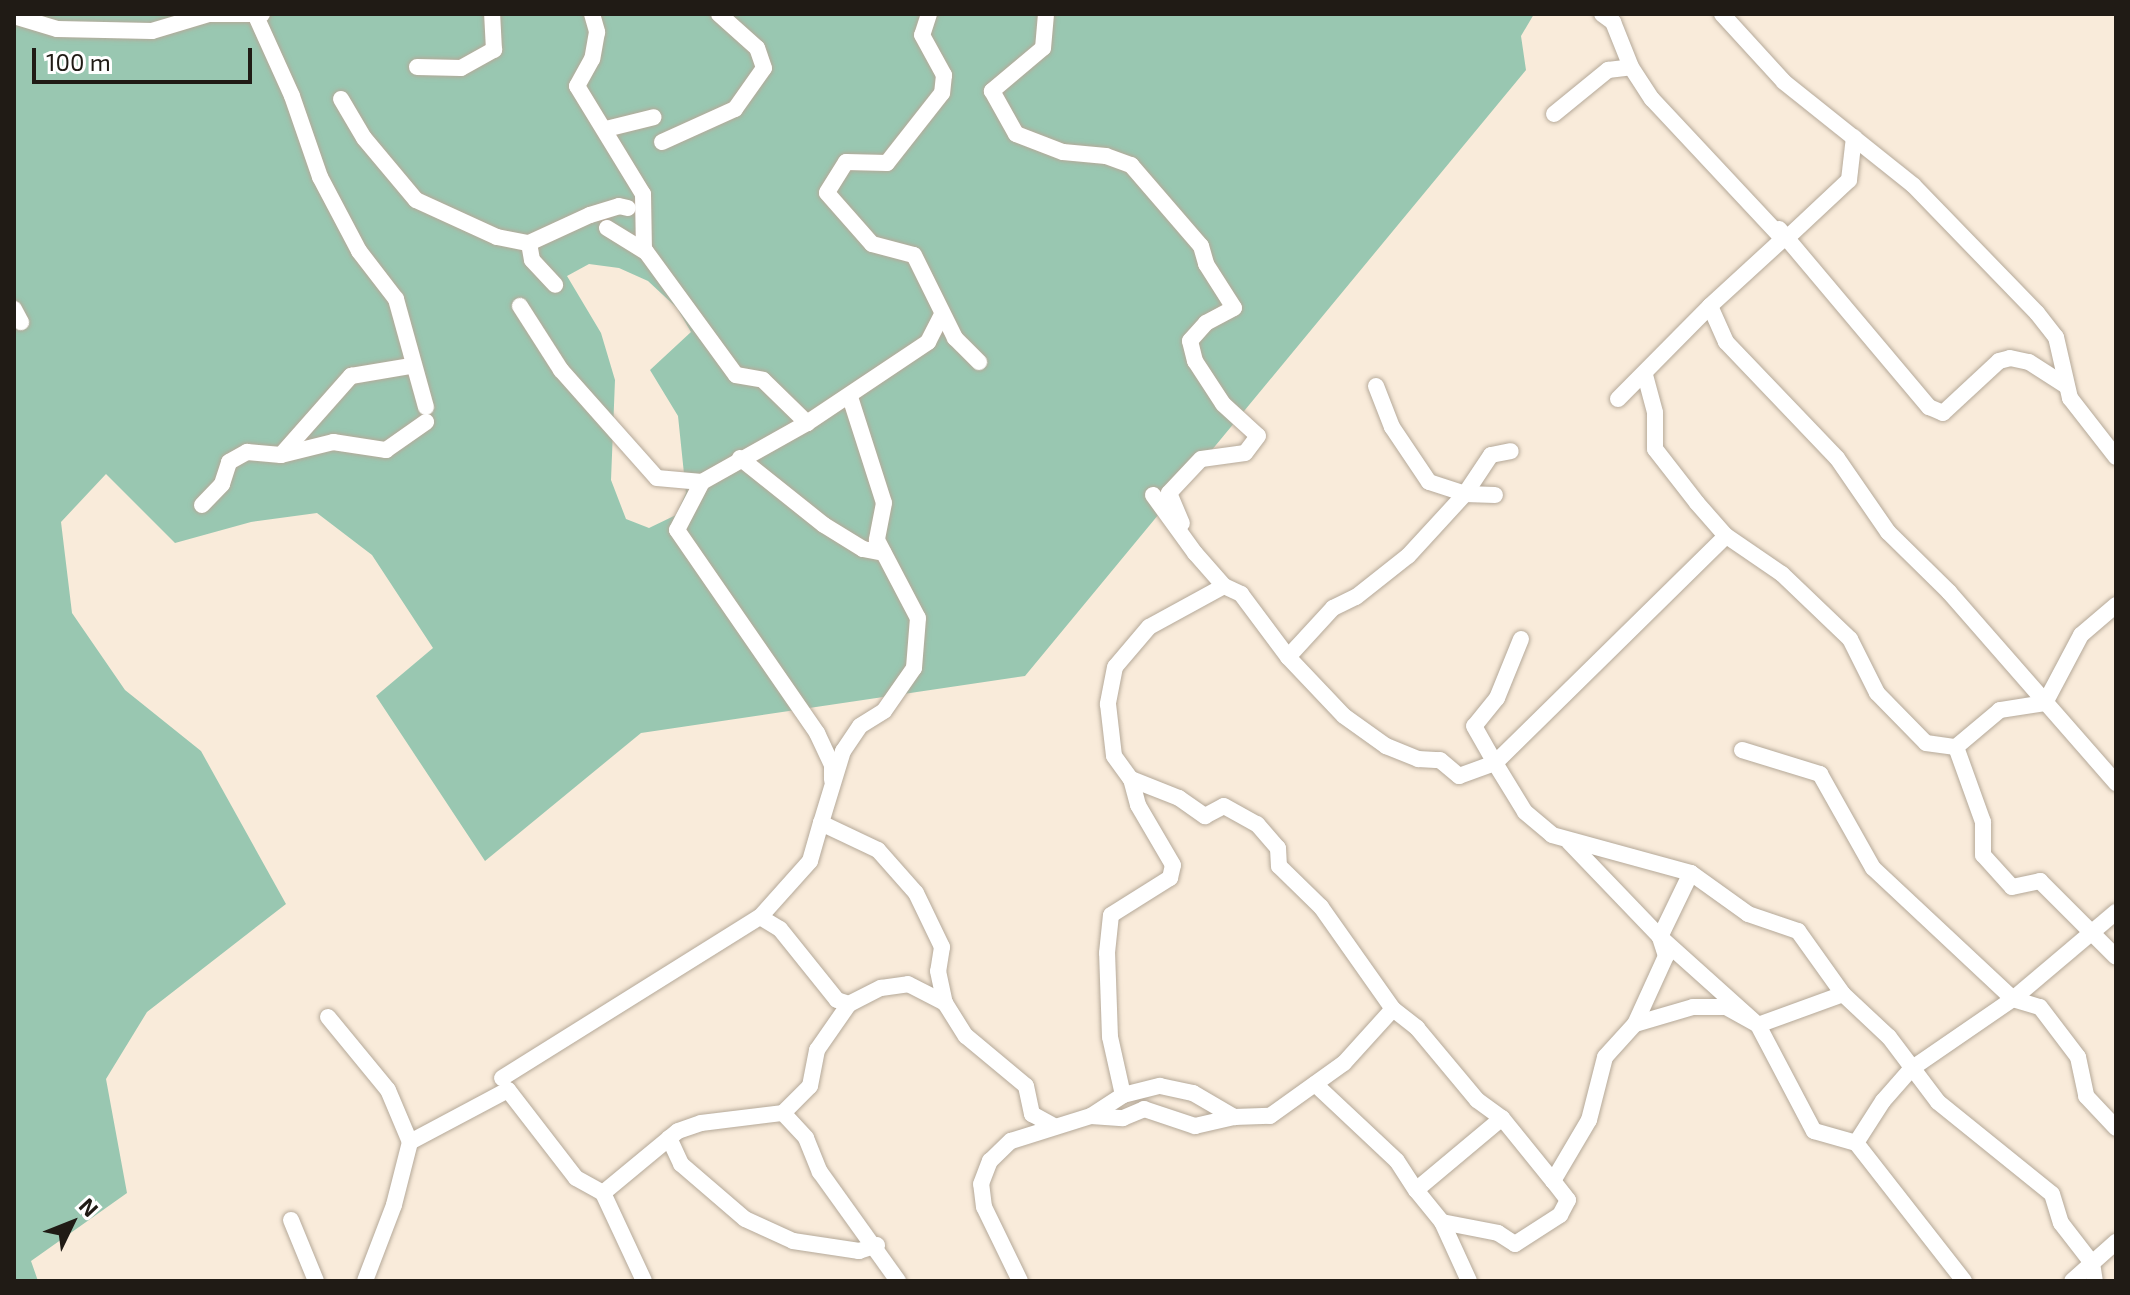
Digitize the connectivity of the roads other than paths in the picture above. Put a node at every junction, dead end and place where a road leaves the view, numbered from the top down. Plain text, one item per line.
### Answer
1 (492, 14) edge
2 (592, 14) edge
3 (719, 14) edge
4 (929, 14) edge
5 (1046, 14) edge
6 (1722, 14) edge
7 (258, 15) edge
8 (14, 16) edge
9 (1612, 17) edge
10 (417, 67) dead end
11 (1631, 67) junction
12 (341, 99) dead end
13 (1652, 99) junction
14 (1554, 114) dead end
15 (654, 117) dead end
16 (606, 129) junction
17 (1854, 137) junction
18 (662, 142) dead end
19 (628, 208) dead end
20 (607, 228) dead end
21 (1787, 238) junction
22 (529, 243) junction
23 (646, 252) junction
24 (555, 285) dead end
25 (520, 306) dead end
26 (1710, 306) junction
27 (941, 316) dead end
28 (979, 362) dead end
29 (411, 366) junction
30 (1645, 375) junction
31 (2065, 385) junction
32 (1376, 386) dead end
33 (850, 397) junction
34 (1618, 399) dead end
35 (807, 423) junction
36 (1511, 451) dead end
37 (281, 455) junction
38 (2116, 457) edge
39 (740, 458) junction
40 (702, 482) junction
41 (1465, 494) junction
42 (1153, 495) dead end
43 (1495, 495) dead end
44 (202, 505) dead end
45 (1726, 536) junction
46 (884, 553) junction
47 (1195, 553) junction
48 (1224, 586) junction
49 (2116, 605) edge
50 (1521, 639) dead end
51 (1288, 657) junction
52 (2045, 703) junction
53 (1956, 747) junction
54 (1742, 750) dead end
55 (1495, 763) junction
56 (1131, 779) junction
57 (2116, 783) edge
58 (831, 797) junction
59 (821, 823) junction
60 (1568, 841) junction
61 (1691, 873) junction
62 (2116, 912) edge
63 (760, 917) junction
64 (2093, 931) junction
65 (1660, 937) junction
66 (2116, 957) edge
67 (1843, 994) junction
68 (2013, 999) junction
69 (945, 1003) junction
70 (849, 1004) junction
71 (1393, 1009) junction
72 (328, 1017) dead end
73 (1635, 1024) junction
74 (1758, 1025) junction
75 (1911, 1069) junction
76 (502, 1078) dead end
77 (1315, 1084) junction
78 (1123, 1095) junction
79 (783, 1113) junction
80 (1091, 1116) junction
81 (1234, 1117) junction
82 (1502, 1118) junction
83 (1055, 1127) junction
84 (2116, 1128) edge
85 (669, 1138) junction
86 (410, 1142) junction
87 (1856, 1143) junction
88 (1553, 1181) junction
89 (1416, 1190) junction
90 (603, 1193) junction
91 (291, 1220) dead end
92 (1442, 1222) junction
93 (2116, 1242) edge
94 (877, 1245) junction
95 (2092, 1263) junction
96 (316, 1281) edge
97 (365, 1281) edge
98 (644, 1281) edge
99 (898, 1281) edge
100 (1020, 1281) edge
101 (1469, 1281) edge
102 (1964, 1281) edge
103 (2072, 1281) edge
104 (2095, 1281) edge

1 - 10 street
2 - 16 street
3 - 18 street
4 - 28 street
5 - 47 street
6 - 17 street
7 - 8 street
7 - 29 street
9 - 11 street
11 - 13 street
11 - 14 street
12 - 22 street
13 - 21 street
13 - 26 street
15 - 16 street
16 - 23 street
17 - 21 street
17 - 31 street
19 - 22 street
20 - 23 street
21 - 31 street
22 - 24 street
23 - 35 street
25 - 40 street
26 - 30 street
26 - 52 street
27 - 33 street
29 - 37 street
29 - 37 street
30 - 34 street
30 - 45 street
31 - 38 street
32 - 41 street
33 - 35 street
33 - 46 street
35 - 39 street
36 - 41 street
37 - 44 street
39 - 40 street
39 - 46 street
40 - 58 street
41 - 43 street
41 - 51 street
42 - 47 street
45 - 53 street
45 - 55 street
46 - 58 street
47 - 48 street
48 - 51 street
48 - 56 street
49 - 52 street
50 - 55 street
51 - 55 street
52 - 53 street
52 - 57 street
53 - 64 street
54 - 68 street
55 - 60 street
56 - 71 street
56 - 78 street
58 - 59 street
59 - 63 street
59 - 69 street
60 - 61 street
60 - 65 street
61 - 65 street
61 - 67 street
62 - 64 street
63 - 70 street
63 - 76 street
64 - 66 street
64 - 68 street
65 - 73 street
65 - 74 street
67 - 74 street
67 - 75 street
68 - 75 street
68 - 84 street
69 - 70 street
69 - 83 street
70 - 79 street
71 - 77 street
71 - 82 street
72 - 86 street
73 - 74 street
73 - 88 street
74 - 87 street
75 - 87 street
75 - 95 street
77 - 81 street
77 - 89 street
78 - 80 street
78 - 81 street
79 - 85 street
79 - 94 street
80 - 81 street
80 - 83 street
82 - 88 street
82 - 89 street
83 - 100 street
85 - 90 street
85 - 94 street
86 - 90 street
86 - 97 street
87 - 102 street
88 - 92 street
89 - 92 street
90 - 98 street
91 - 96 street
92 - 101 street
93 - 95 street
94 - 99 street
95 - 103 street
95 - 104 street

